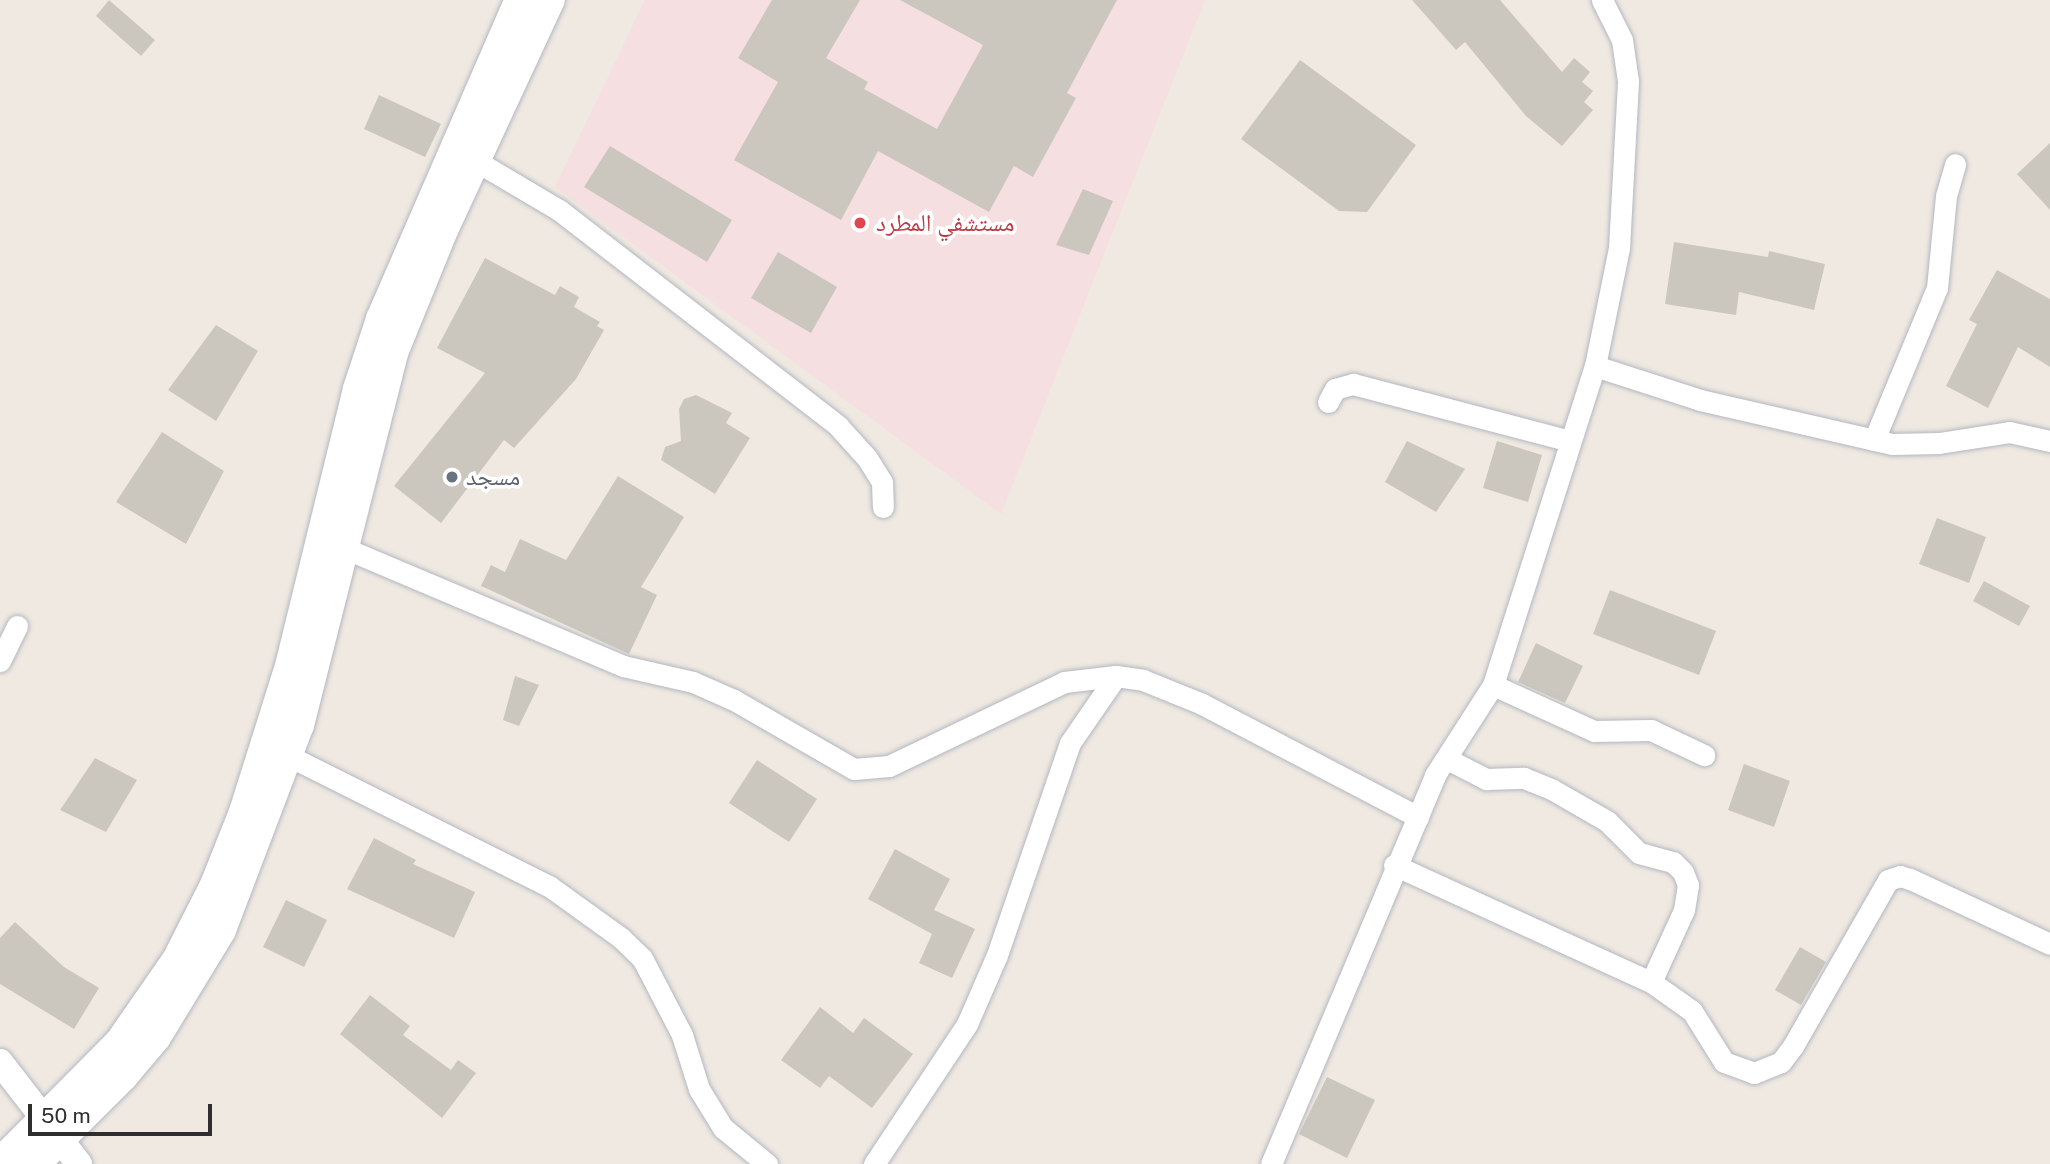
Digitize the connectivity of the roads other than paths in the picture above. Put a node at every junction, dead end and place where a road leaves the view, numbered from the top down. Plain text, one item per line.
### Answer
1 (520, 0) edge
2 (550, 0) edge
3 (1602, 0) edge
4 (475, 161) junction
5 (1955, 164) dead end
6 (1595, 366) junction
7 (1328, 402) dead end
8 (1874, 440) junction
9 (1570, 441) junction
10 (2050, 441) edge
11 (883, 507) dead end
12 (344, 548) junction
13 (17, 626) dead end
14 (0, 661) edge
15 (1116, 676) junction
16 (1493, 685) junction
17 (289, 755) junction
18 (1704, 755) dead end
19 (1448, 760) junction
20 (1418, 817) junction
21 (1394, 865) junction
22 (2050, 944) edge
23 (1651, 982) junction
24 (0, 1062) edge
25 (53, 1130) junction
26 (0, 1163) edge
27 (35, 1164) edge
28 (79, 1164) edge
29 (767, 1164) edge
30 (874, 1164) edge
31 (1271, 1164) edge

1 - 25 main road
2 - 4 main road
3 - 6 street
4 - 11 street
4 - 12 main road
5 - 8 street
6 - 8 street
6 - 9 street
7 - 9 street
8 - 10 street
9 - 16 street
12 - 15 street
12 - 17 main road
13 - 14 street
15 - 20 street
15 - 30 street
16 - 18 street
16 - 19 street
17 - 25 main road
17 - 29 street
19 - 20 street
19 - 23 street
20 - 21 street
21 - 23 street
21 - 31 street
22 - 23 street
24 - 25 street
25 - 26 main road
25 - 27 main road
25 - 28 street

